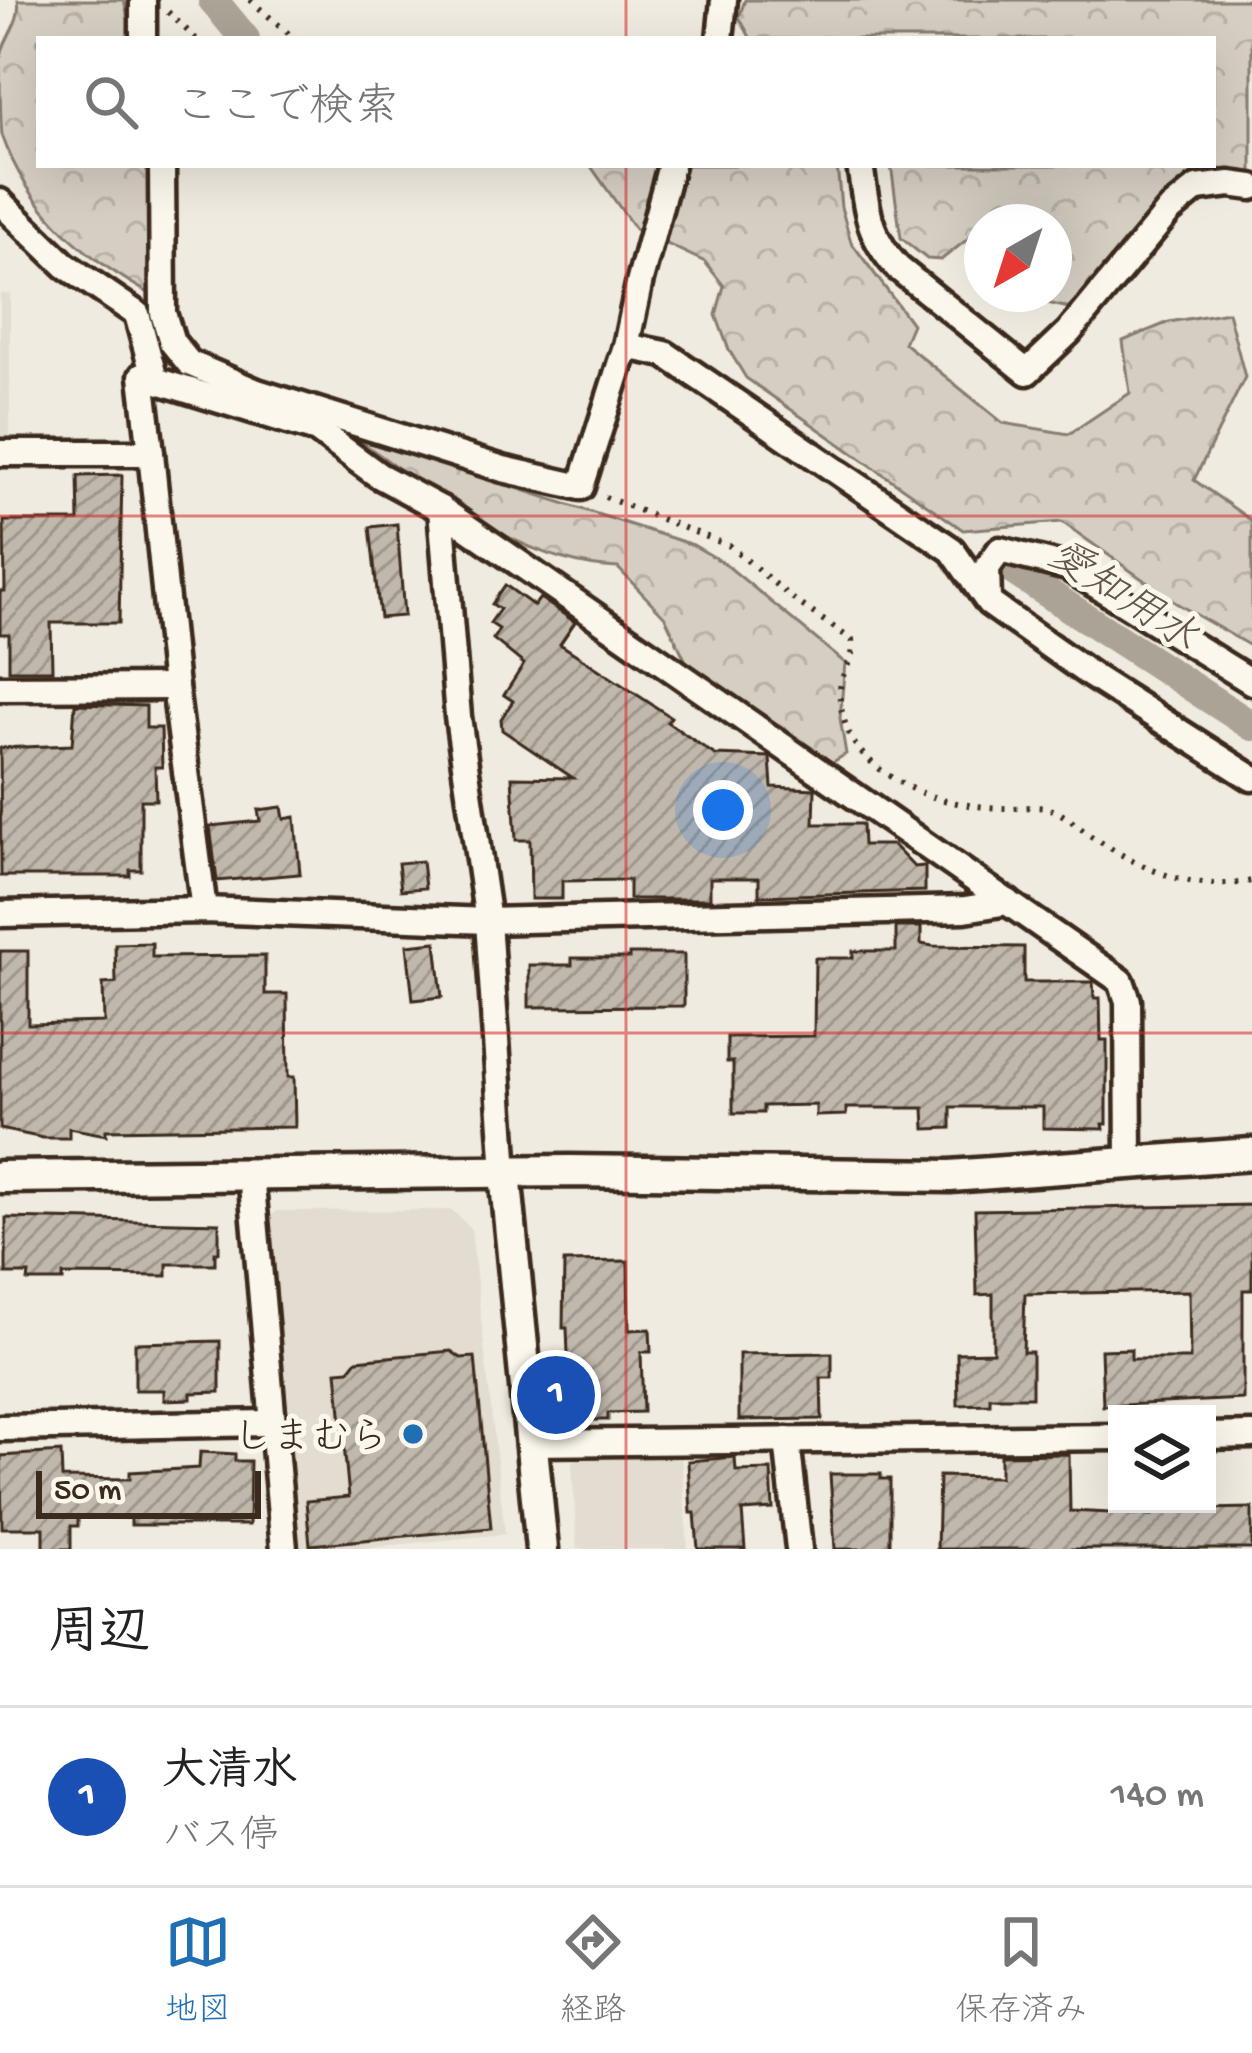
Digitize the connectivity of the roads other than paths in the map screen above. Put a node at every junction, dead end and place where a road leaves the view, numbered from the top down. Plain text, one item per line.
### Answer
1 (143, 0) edge
2 (724, 0) edge
3 (142, 36) edge
4 (720, 36) edge
5 (162, 168) edge
6 (670, 168) edge
7 (861, 168) edge
8 (1252, 187) edge
9 (0, 202) edge
10 (626, 346) junction
11 (155, 380) junction
12 (152, 452) junction
13 (0, 453) edge
14 (441, 509) junction
15 (988, 603) junction
16 (1252, 682) edge
17 (175, 687) junction
18 (0, 688) edge
19 (1252, 778) edge
20 (1008, 902) junction
21 (204, 910) junction
22 (0, 914) edge
23 (488, 921) junction
24 (1252, 1154) edge
25 (1129, 1163) junction
26 (506, 1173) junction
27 (250, 1174) junction
28 (0, 1177) edge
29 (272, 1423) junction
30 (0, 1428) edge
31 (1252, 1435) edge
32 (1108, 1436) edge
33 (1216, 1436) edge
34 (787, 1440) junction
35 (531, 1443) junction
36 (284, 1549) edge
37 (542, 1549) edge
38 (799, 1549) edge

1 - 3 street
2 - 4 street
5 - 10 street
6 - 10 street
7 - 8 street
9 - 11 street
10 - 15 street
11 - 12 street
11 - 14 street
12 - 13 street
12 - 17 street
14 - 20 street
14 - 23 street
15 - 16 street
15 - 19 street
17 - 18 street
17 - 21 street
20 - 23 street
20 - 25 street
21 - 22 street
21 - 23 street
23 - 26 street
24 - 25 street
25 - 26 street
26 - 27 street
26 - 35 street
27 - 28 street
27 - 29 street
29 - 30 street
29 - 36 street
31 - 33 street
32 - 34 street
34 - 35 street
34 - 38 street
35 - 37 street

